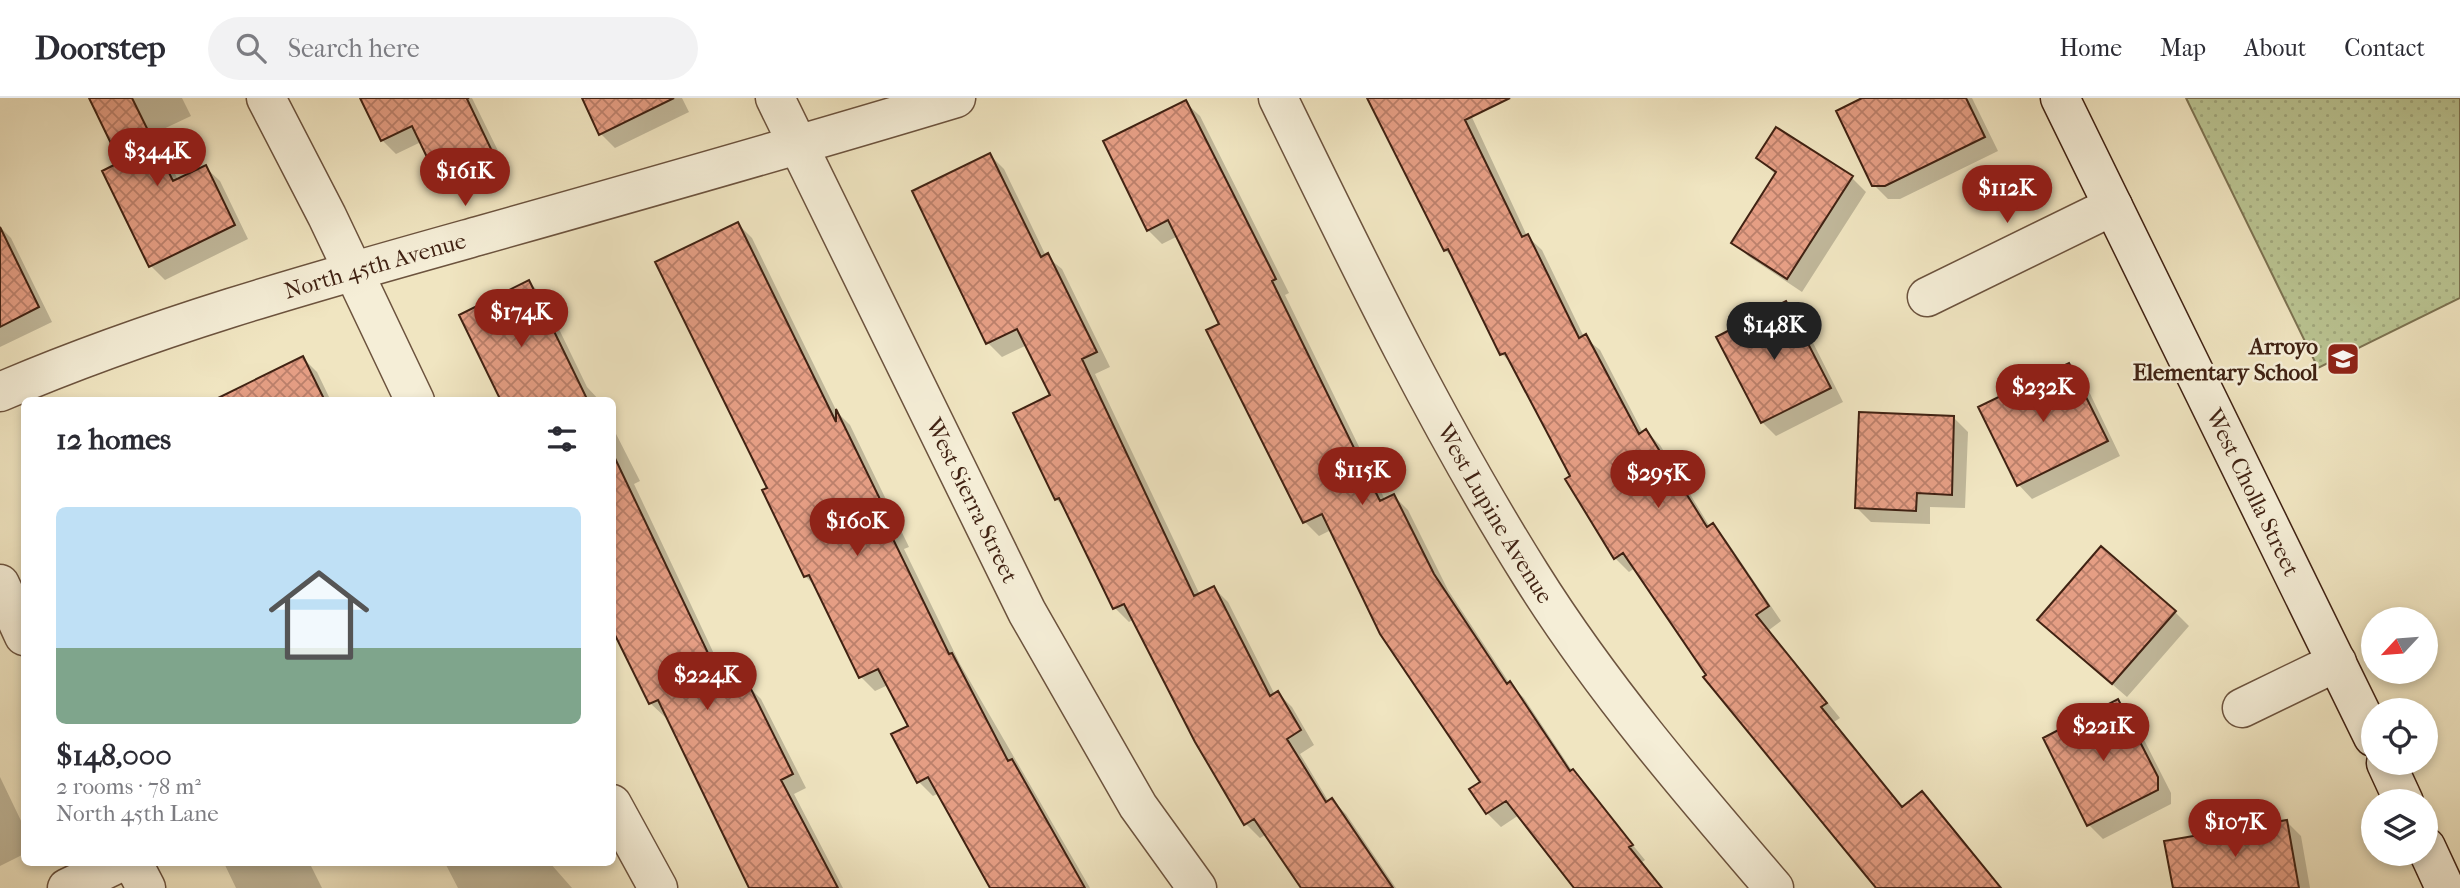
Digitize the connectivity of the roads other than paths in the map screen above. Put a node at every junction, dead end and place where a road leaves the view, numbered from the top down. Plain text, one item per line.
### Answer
1 (266, 98) edge
2 (775, 98) edge
3 (956, 98) edge
4 (1278, 98) edge
5 (2060, 98) edge
6 (799, 146) junction
7 (2113, 206) junction
8 (353, 271) junction
9 (1927, 297) dead end
10 (0, 392) edge
11 (413, 397) edge
12 (0, 584) edge
13 (21, 630) edge
14 (2337, 662) junction
15 (2242, 708) dead end
16 (2361, 712) edge
17 (616, 811) edge
18 (113, 866) edge
19 (135, 866) edge
20 (2435, 866) edge
21 (67, 888) edge
22 (146, 888) edge
23 (658, 888) edge
24 (1197, 888) edge
25 (1774, 888) edge
26 (2445, 888) edge

1 - 8 street
2 - 6 street, West Sierra Street
3 - 6 street, North 45th Avenue
4 - 25 street, West Lupine Avenue
5 - 7 street, West Cholla Street
6 - 8 street, North 45th Avenue
6 - 24 street, West Sierra Street
7 - 9 street
7 - 14 street, West Cholla Street
8 - 10 street, North 45th Avenue
8 - 11 street
12 - 13 street
14 - 15 street
14 - 16 street, West Cholla Street
17 - 23 street
18 - 21 street
19 - 22 street
20 - 26 street

